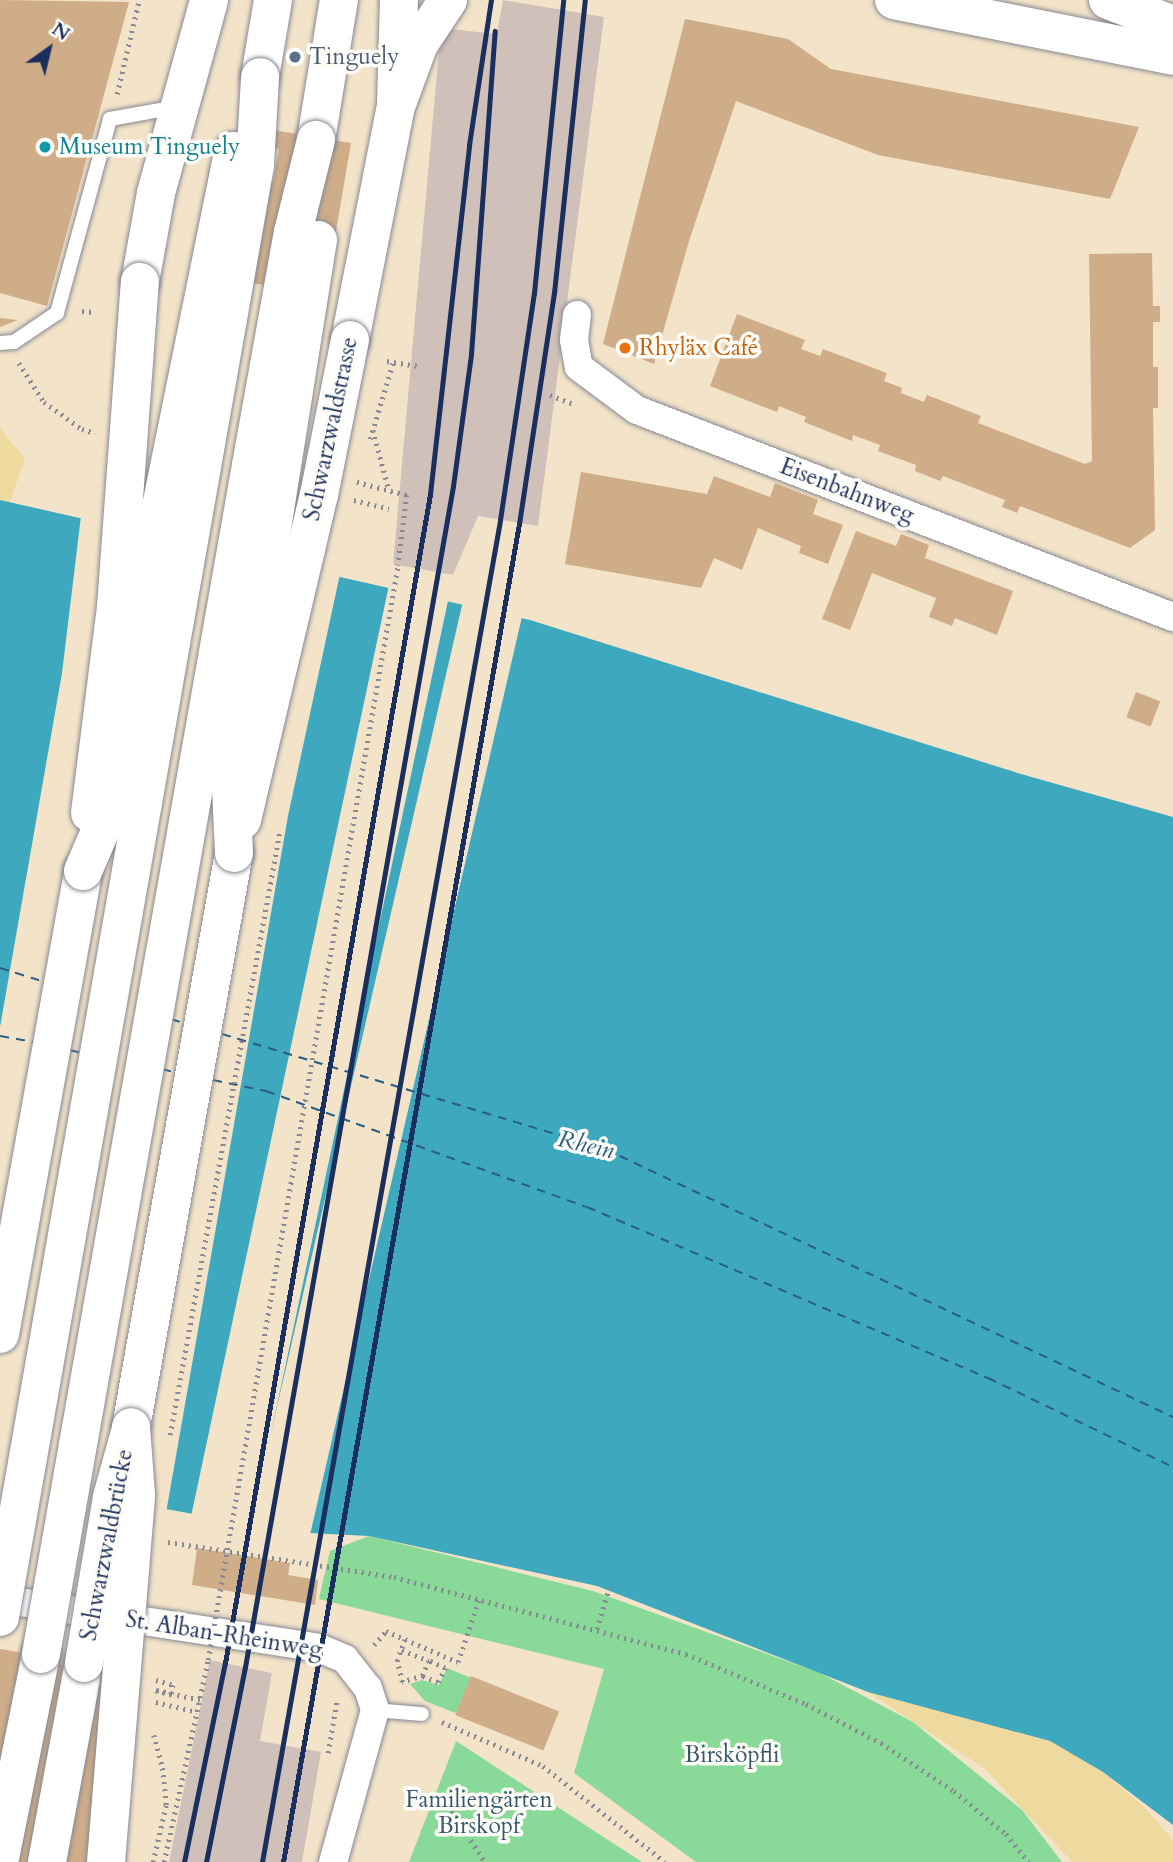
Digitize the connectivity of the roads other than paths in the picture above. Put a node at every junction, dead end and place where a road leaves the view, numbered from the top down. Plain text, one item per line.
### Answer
1 (209, 0) edge
2 (272, 0) edge
3 (339, 0) edge
4 (399, 0) edge
5 (448, 0) edge
6 (894, 0) edge
7 (1108, 0) edge
8 (1170, 51) edge
9 (260, 77) junction
10 (396, 106) junction
11 (179, 107) junction
12 (316, 140) junction
13 (577, 315) dead end
14 (7, 342) edge
15 (1173, 617) edge
16 (234, 853) junction
17 (83, 871) junction
18 (0, 1334) edge
19 (131, 1427) junction
20 (0, 1599) edge
21 (0, 1617) edge
22 (375, 1710) junction
23 (422, 1714) road end
24 (0, 1858) edge
25 (47, 1862) edge
26 (106, 1862) edge
27 (332, 1862) edge

1 - 11 main road
2 - 9 main road
3 - 12 main road
4 - 10 main road, Schwarzwaldstrasse
5 - 10 main road
6 - 8 main road
7 - 8 main road
9 - 17 main road, bridge
9 - 21 main road, bridge
10 - 16 main road, Schwarzwaldstrasse, bridge
11 - 14 lane
11 - 17 main road, bridge
12 - 16 main road, bridge
12 - 24 main road, bridge
13 - 15 street, Eisenbahnweg
16 - 19 main road
17 - 18 main road
19 - 25 main road, Schwarzwaldbrücke, bridge
19 - 26 main road, bridge
20 - 22 street, St. Alban-Rheinweg
22 - 23 lane
22 - 27 street

